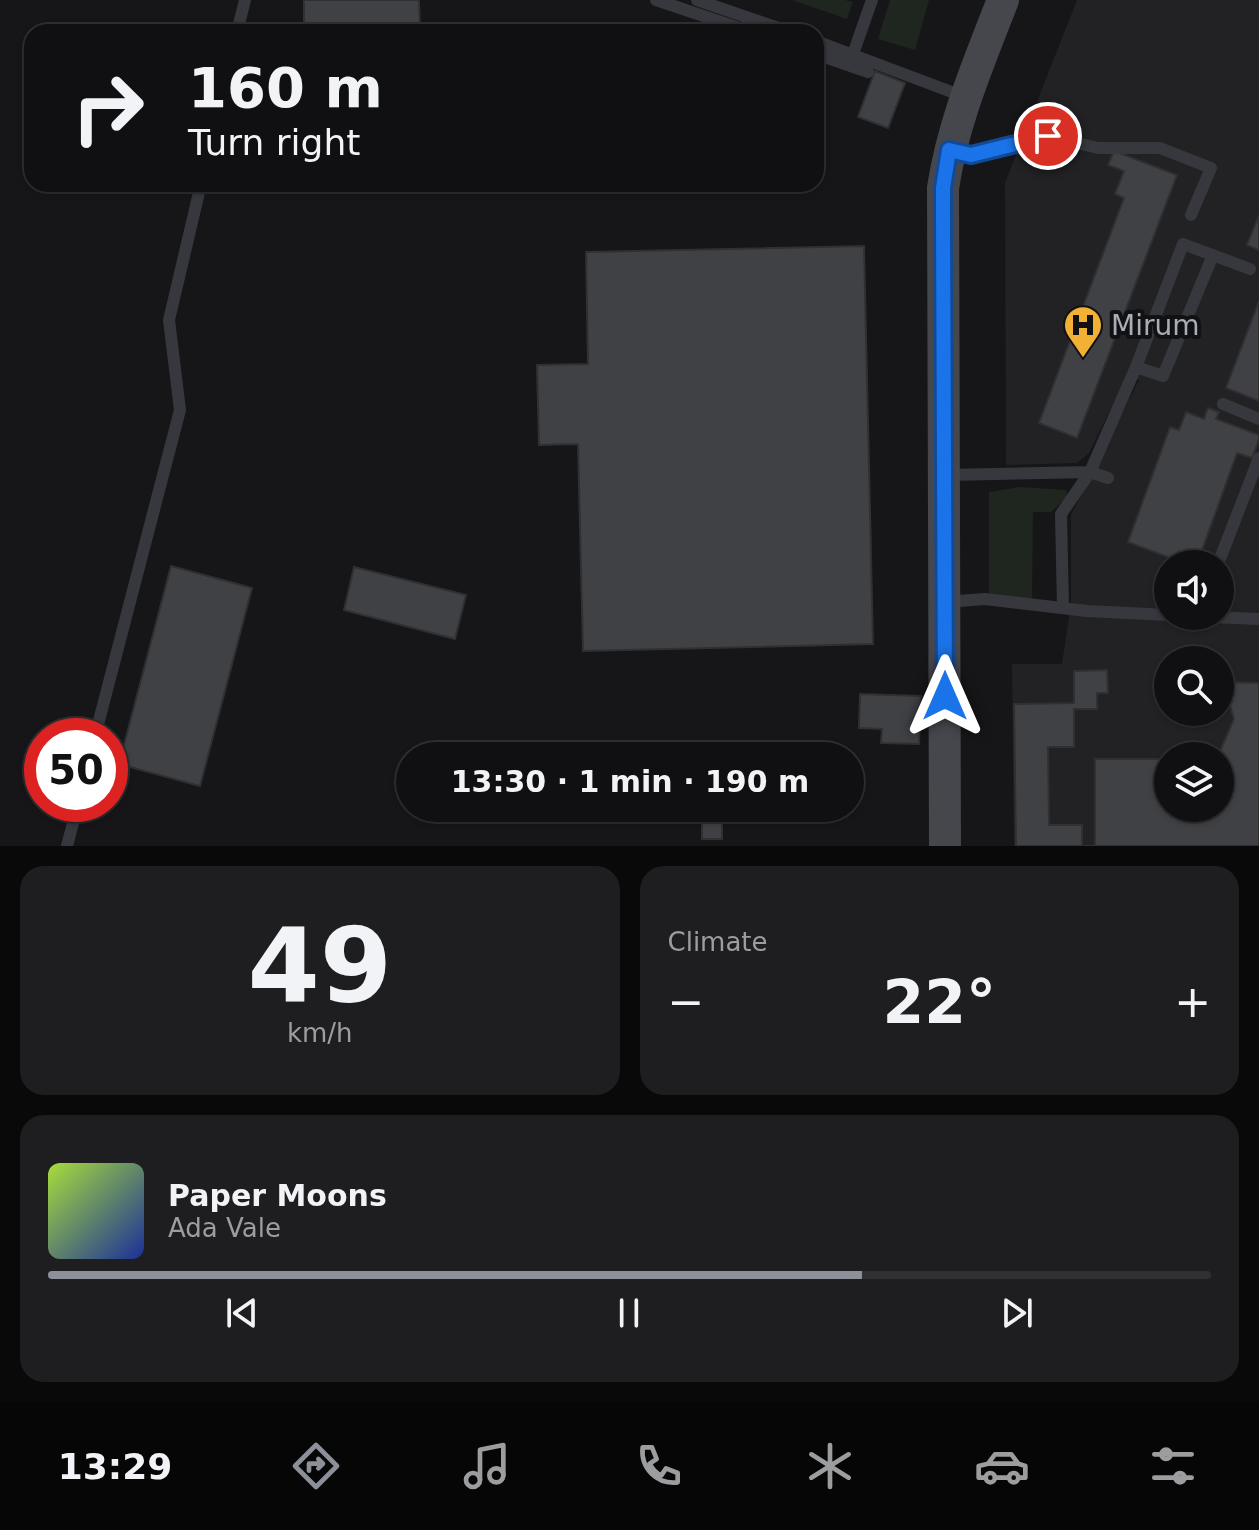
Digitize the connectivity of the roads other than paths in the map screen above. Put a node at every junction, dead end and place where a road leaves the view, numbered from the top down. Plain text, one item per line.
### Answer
1 (245, 0) edge
2 (656, 0) edge
3 (697, 0) edge
4 (872, 0) edge
5 (1003, 0) edge
6 (239, 24) edge
7 (727, 24) edge
8 (767, 24) edge
9 (824, 44) edge
10 (853, 54) junction
11 (824, 57) edge
12 (868, 72) dead end
13 (965, 97) junction
14 (949, 150) junction
15 (199, 192) edge
16 (1191, 215) dead end
17 (1213, 255) junction
18 (1250, 269) dead end
19 (1136, 367) junction
20 (1223, 404) dead end
21 (1259, 419) edge
22 (1259, 458) edge
23 (1090, 472) junction
24 (944, 475) junction
25 (1108, 478) dead end
26 (1223, 550) edge
27 (945, 602) junction
28 (1063, 607) junction
29 (1154, 614) edge
30 (1234, 618) edge
31 (1259, 619) edge
32 (100, 718) edge
33 (73, 822) edge
34 (67, 846) edge
35 (945, 846) edge

1 - 6 lane
2 - 7 lane
3 - 8 lane
4 - 10 lane
5 - 13 main road
9 - 10 lane
10 - 13 lane
11 - 12 lane
13 - 14 main road
14 - 16 lane
14 - 24 main road
15 - 32 lane
17 - 18 lane
17 - 19 lane
17 - 19 lane
19 - 23 lane
20 - 21 lane
22 - 26 lane
23 - 24 lane
23 - 25 lane
23 - 28 lane
24 - 27 main road
27 - 28 lane
27 - 35 main road
28 - 29 lane
30 - 31 lane
33 - 34 lane

